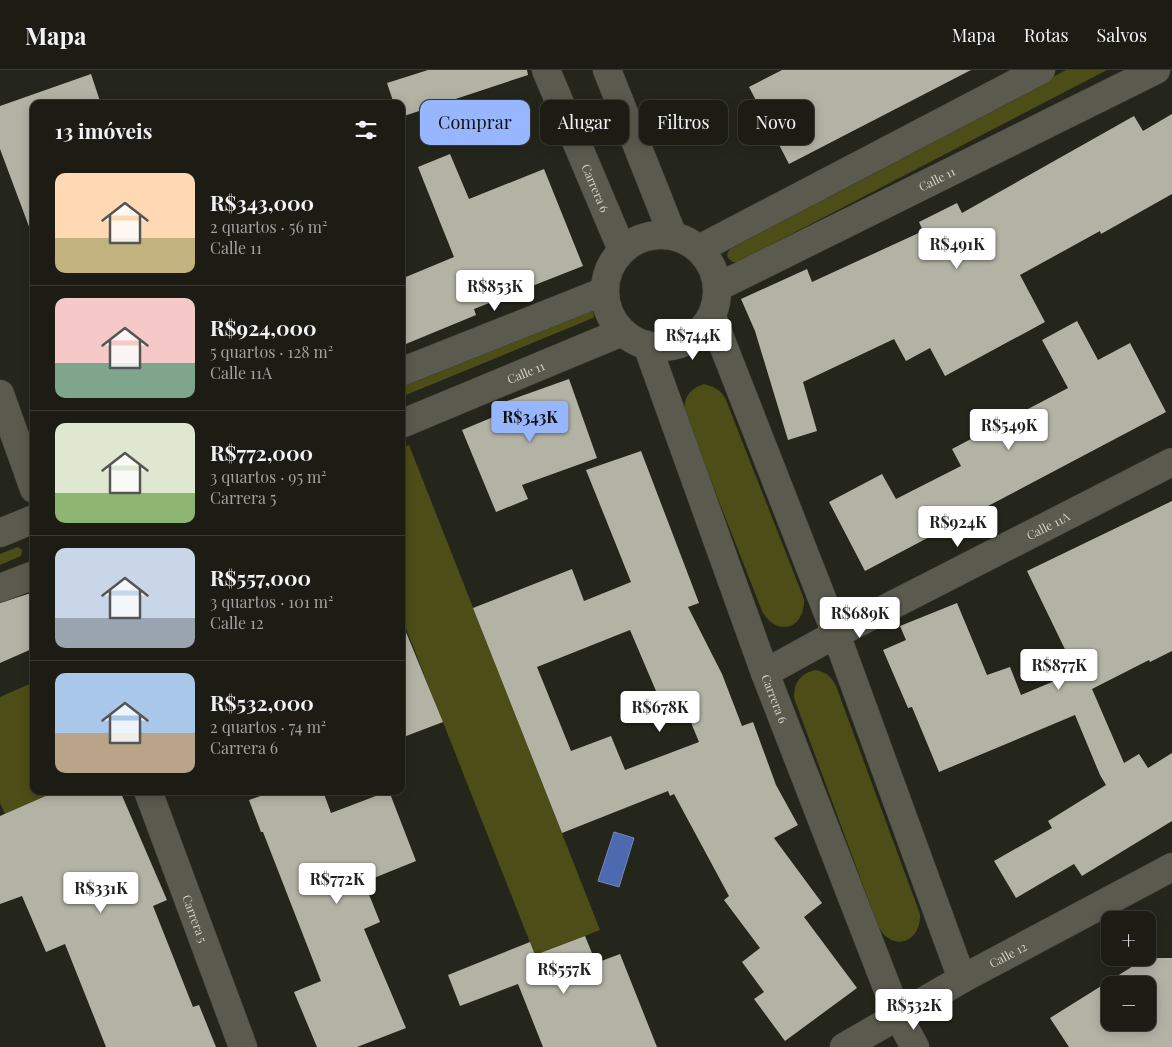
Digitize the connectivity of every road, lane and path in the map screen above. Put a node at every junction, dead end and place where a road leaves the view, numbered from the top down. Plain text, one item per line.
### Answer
1 (546, 70) edge
2 (608, 70) edge
3 (1041, 70) edge
4 (1156, 70) edge
5 (673, 236) junction
6 (699, 249) junction
7 (622, 250) junction
8 (718, 287) junction
9 (605, 291) junction
10 (712, 316) junction
11 (622, 332) junction
12 (646, 345) junction
13 (405, 370) edge
14 (0, 394) edge
15 (405, 422) edge
16 (1172, 462) edge
17 (30, 478) edge
18 (30, 521) edge
19 (0, 533) edge
20 (30, 577) edge
21 (0, 588) edge
22 (836, 634) junction
23 (765, 673) junction
24 (149, 795) edge
25 (1172, 867) edge
26 (962, 979) junction
27 (898, 1016) junction
28 (243, 1047) edge
29 (844, 1047) edge
30 (915, 1047) edge

1 - 7 street, Carrera 6
2 - 5 street
3 - 6 street
4 - 8 street, Calle 11
5 - 6 street
5 - 7 street
6 - 8 street
7 - 9 street
8 - 10 street
9 - 11 street
9 - 13 street
10 - 12 street
10 - 22 street
11 - 12 street
11 - 15 street, Calle 11
12 - 23 street, Carrera 6
14 - 17 street
16 - 22 street, Calle 11A
18 - 19 street
20 - 21 street
22 - 23 street, Calle 11A
22 - 26 street
23 - 27 street, Carrera 6
24 - 28 street, Carrera 5
25 - 26 street, Calle 12
26 - 27 street, Calle 12
27 - 29 street, Calle 12
27 - 30 street, Carrera 6

